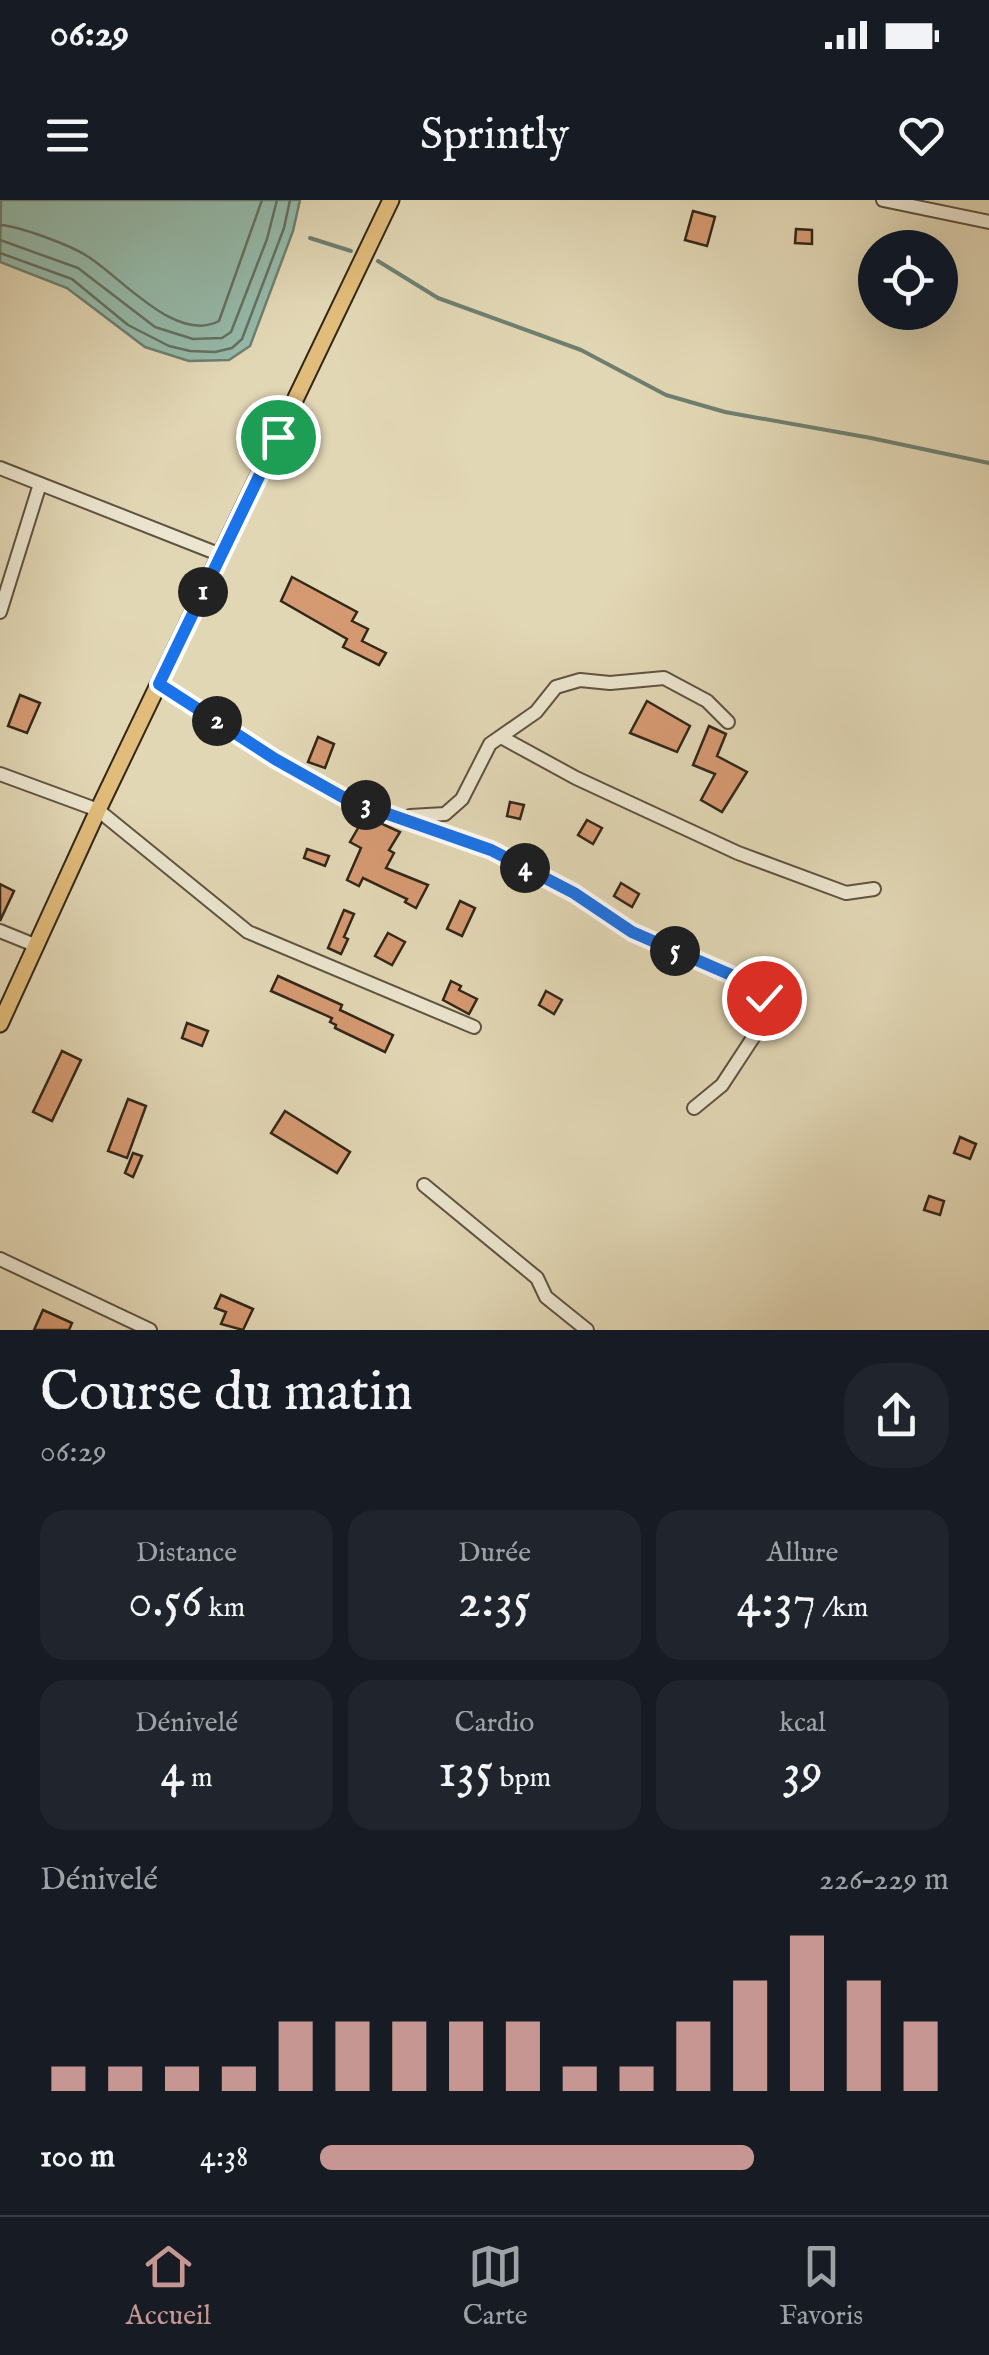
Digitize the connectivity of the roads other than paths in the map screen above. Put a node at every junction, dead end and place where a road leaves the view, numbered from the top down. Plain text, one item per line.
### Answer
1 (391, 200) edge
2 (884, 200) edge
3 (989, 222) edge
4 (0, 468) edge
5 (40, 484) junction
6 (220, 555) junction
7 (0, 612) edge
8 (159, 684) junction
9 (728, 722) dead end
10 (501, 738) junction
11 (0, 774) edge
12 (98, 810) junction
13 (392, 814) junction
14 (874, 888) dead end
15 (0, 931) edge
16 (37, 946) junction
17 (0, 1024) edge
18 (474, 1027) dead end
19 (694, 1108) dead end
20 (424, 1185) dead end
21 (0, 1260) edge
22 (150, 1330) edge
23 (587, 1330) edge

1 - 6 main road
2 - 3 street
4 - 5 street
5 - 6 street
5 - 7 street
6 - 8 main road
8 - 12 main road
8 - 13 street
9 - 10 street
10 - 13 street
10 - 14 street
11 - 12 street
12 - 16 main road
12 - 18 street
13 - 19 street
15 - 16 street
16 - 17 main road
20 - 23 street
21 - 22 street

